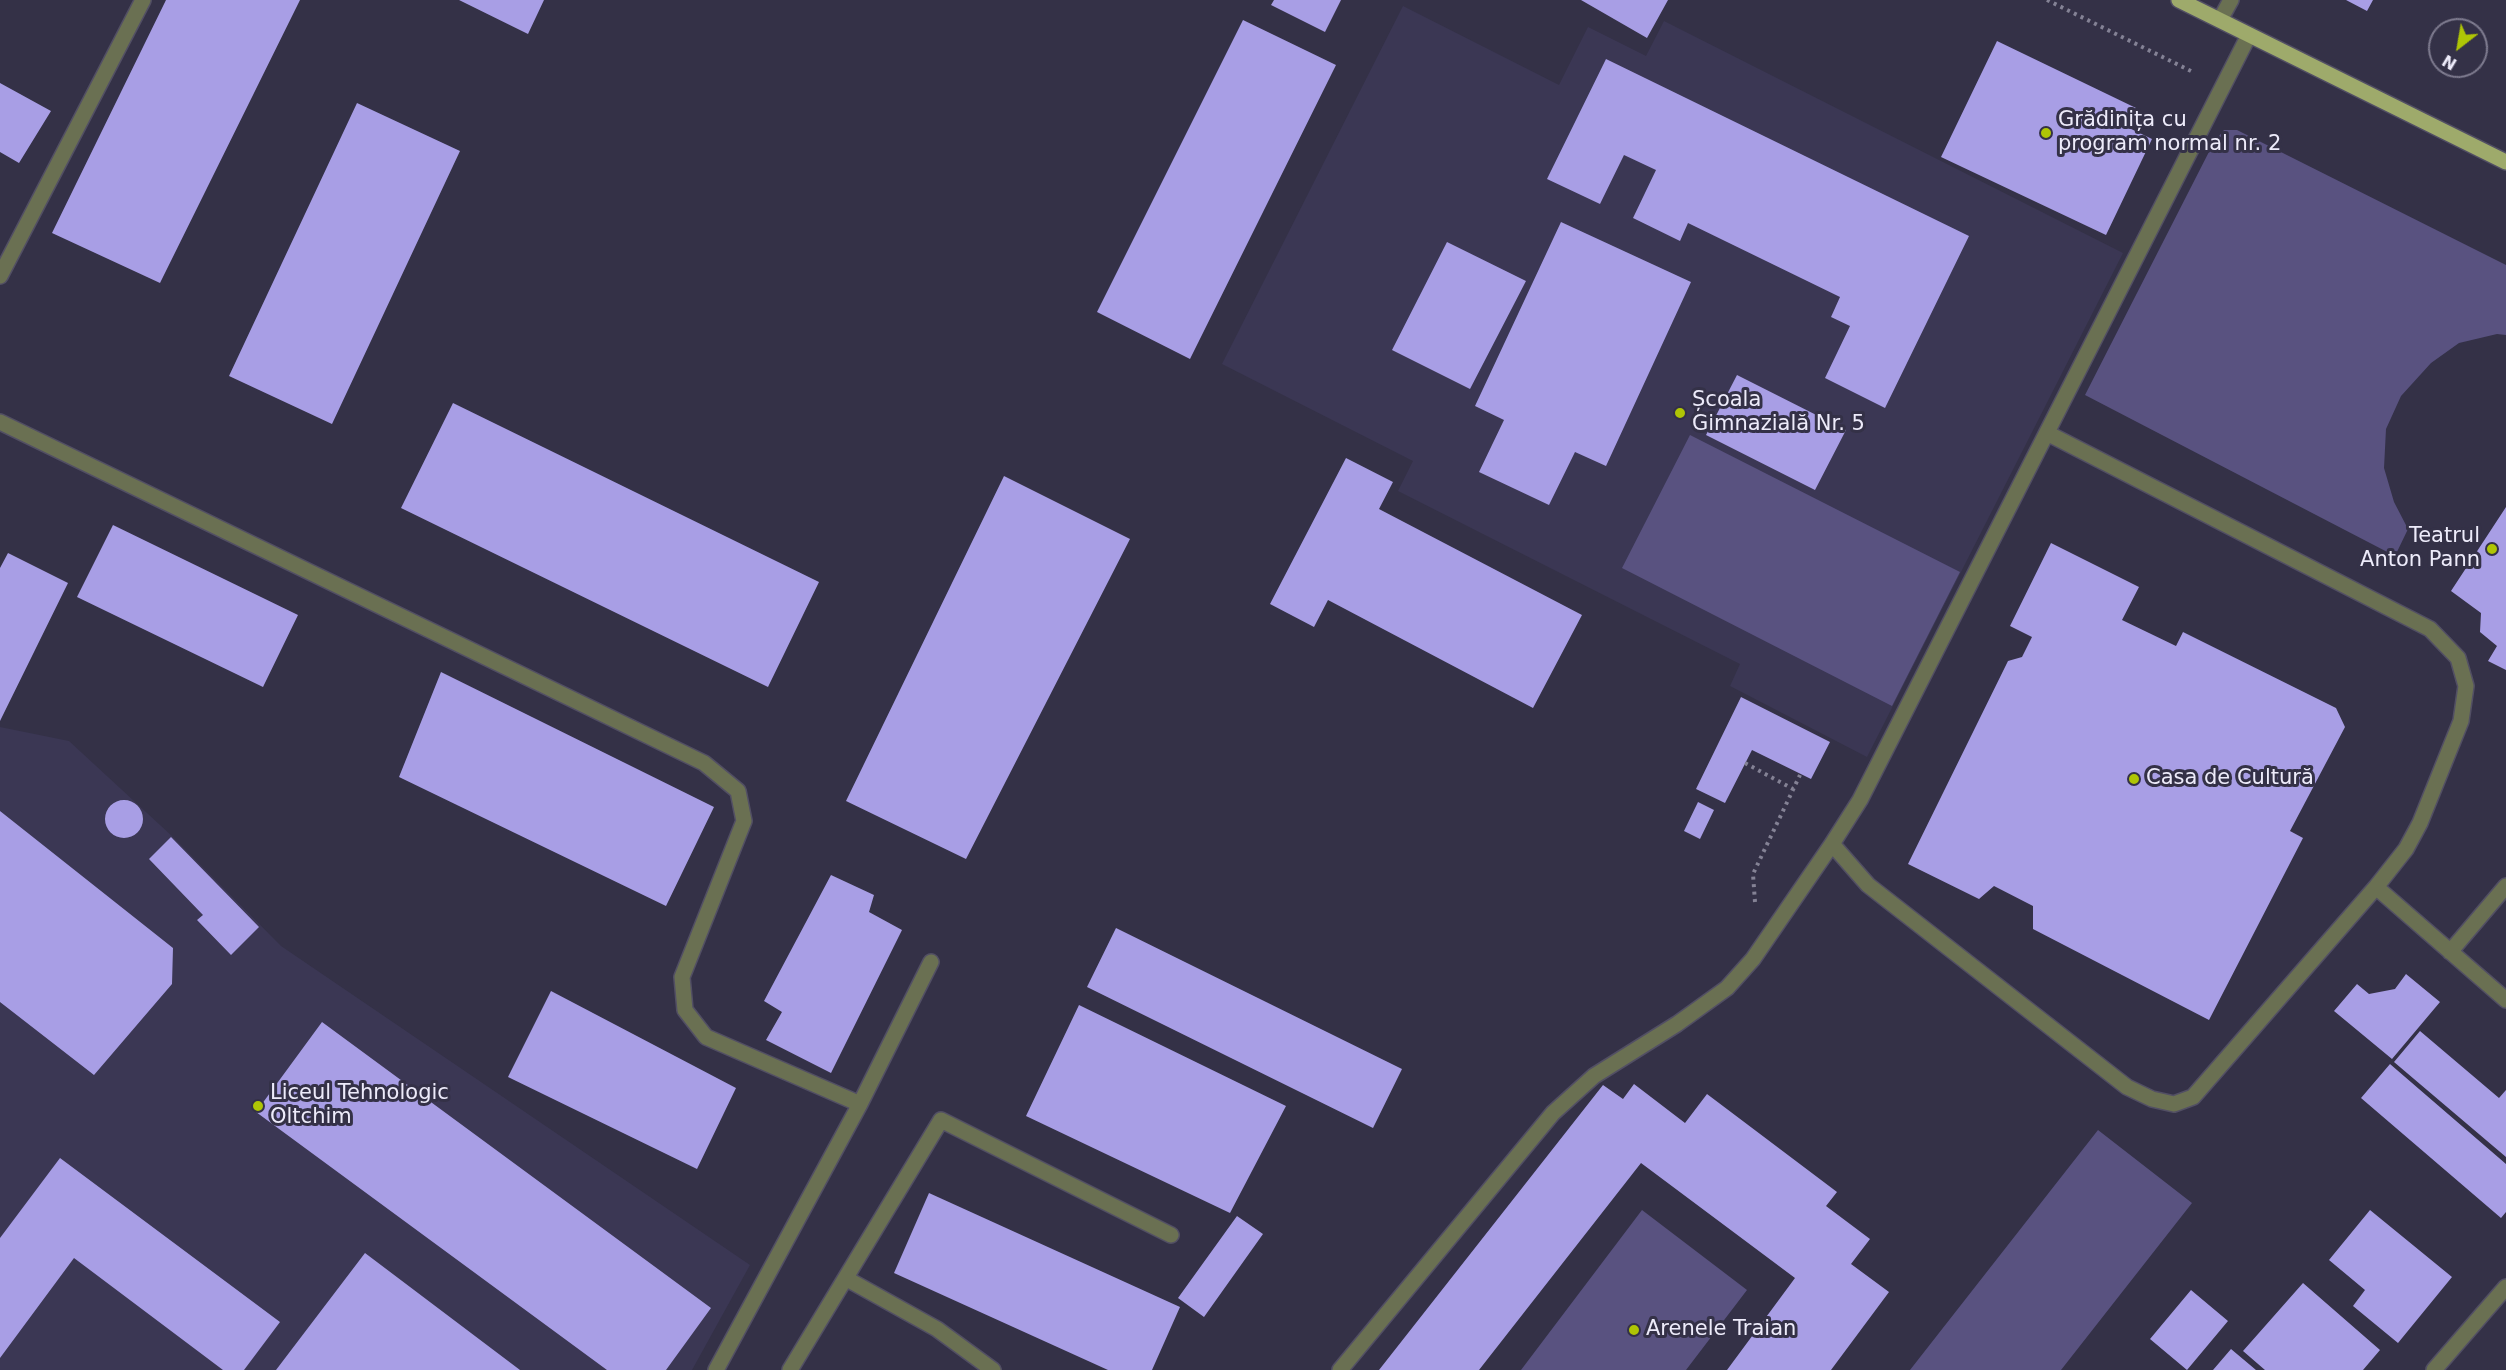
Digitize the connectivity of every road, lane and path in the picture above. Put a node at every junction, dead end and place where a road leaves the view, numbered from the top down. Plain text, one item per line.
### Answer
1 (143, 0) edge
2 (2048, 0) edge
3 (2179, 0) edge
4 (2231, 0) edge
5 (2220, 20) junction
6 (2249, 35) junction
7 (2223, 87) junction
8 (2506, 162) edge
9 (0, 276) edge
10 (0, 422) edge
11 (2047, 433) junction
12 (1745, 763) dead end
13 (1800, 775) dead end
14 (1793, 789) junction
15 (1832, 844) junction
16 (2506, 886) edge
17 (2376, 887) junction
18 (1770, 935) junction
19 (2450, 952) junction
20 (931, 962) dead end
21 (2506, 1000) edge
22 (860, 1104) junction
23 (1171, 1235) dead end
24 (846, 1279) junction
25 (2506, 1287) edge
26 (716, 1370) edge
27 (790, 1370) edge
28 (993, 1370) edge
29 (1340, 1370) edge
30 (2434, 1370) edge

1 - 9 street
2 - 7 path
3 - 5 main road
4 - 5 street
5 - 6 main road
6 - 7 street
6 - 8 main road
7 - 11 street
10 - 22 street
11 - 15 street
11 - 17 street
12 - 14 path
13 - 14 path
14 - 18 path
15 - 17 street
15 - 18 street
16 - 19 street
17 - 19 street
18 - 29 street
19 - 21 street
20 - 22 street
22 - 26 street
23 - 24 street
24 - 27 street
24 - 28 street
25 - 30 street

